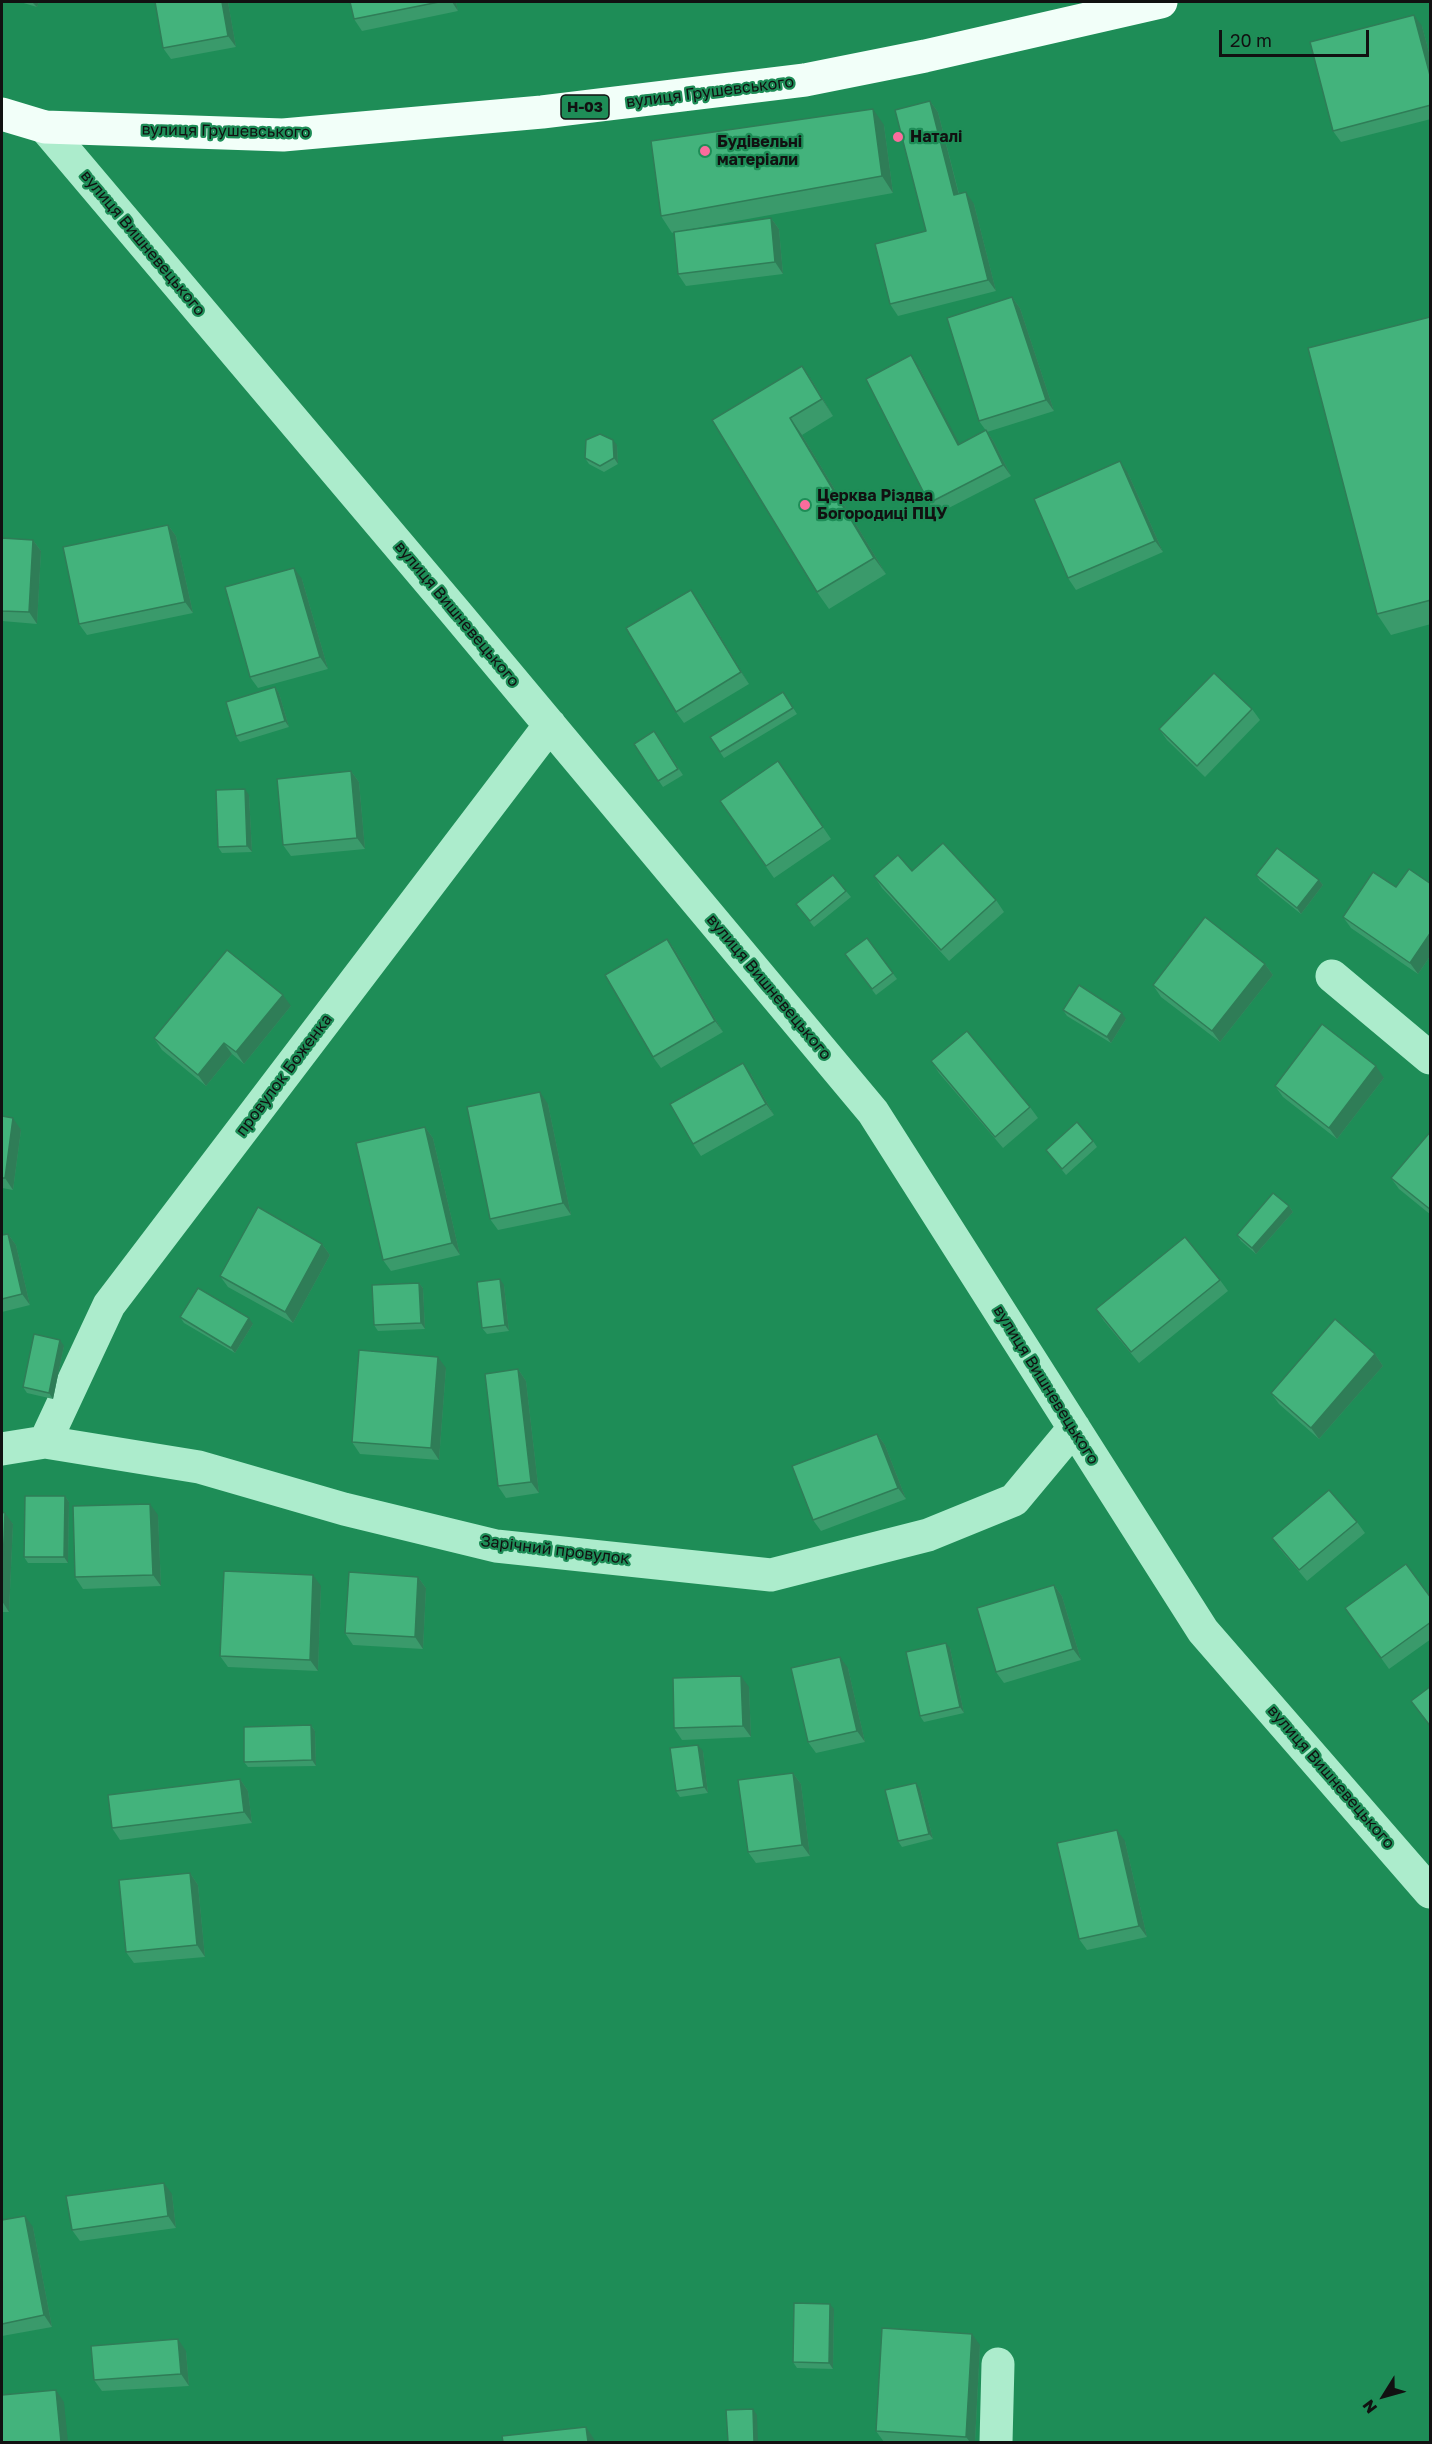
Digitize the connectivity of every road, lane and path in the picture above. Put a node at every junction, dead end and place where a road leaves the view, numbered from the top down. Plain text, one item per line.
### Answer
1 (1161, 2) edge
2 (1084, 10) edge
3 (2, 114) edge
4 (45, 127) junction
5 (550, 725) junction
6 (1332, 976) dead end
7 (1431, 1058) edge
8 (1074, 1428) junction
9 (45, 1442) junction
10 (2, 1449) edge
11 (1431, 1892) edge
12 (998, 2364) dead end
13 (996, 2442) edge

1 - 2 main road, вулиця Грушевського / Н-03
2 - 4 main road, вулиця Грушевського / Н-03
3 - 4 main road, вулиця Грушевського / Н-03
4 - 5 street, вулиця Вишневецького
5 - 8 street, вулиця Вишневецького
5 - 9 street, провулок Боженка
6 - 7 street
8 - 9 street, Зарічний провулок
8 - 11 street, вулиця Вишневецького
9 - 10 street, Зарічний провулок
12 - 13 street

